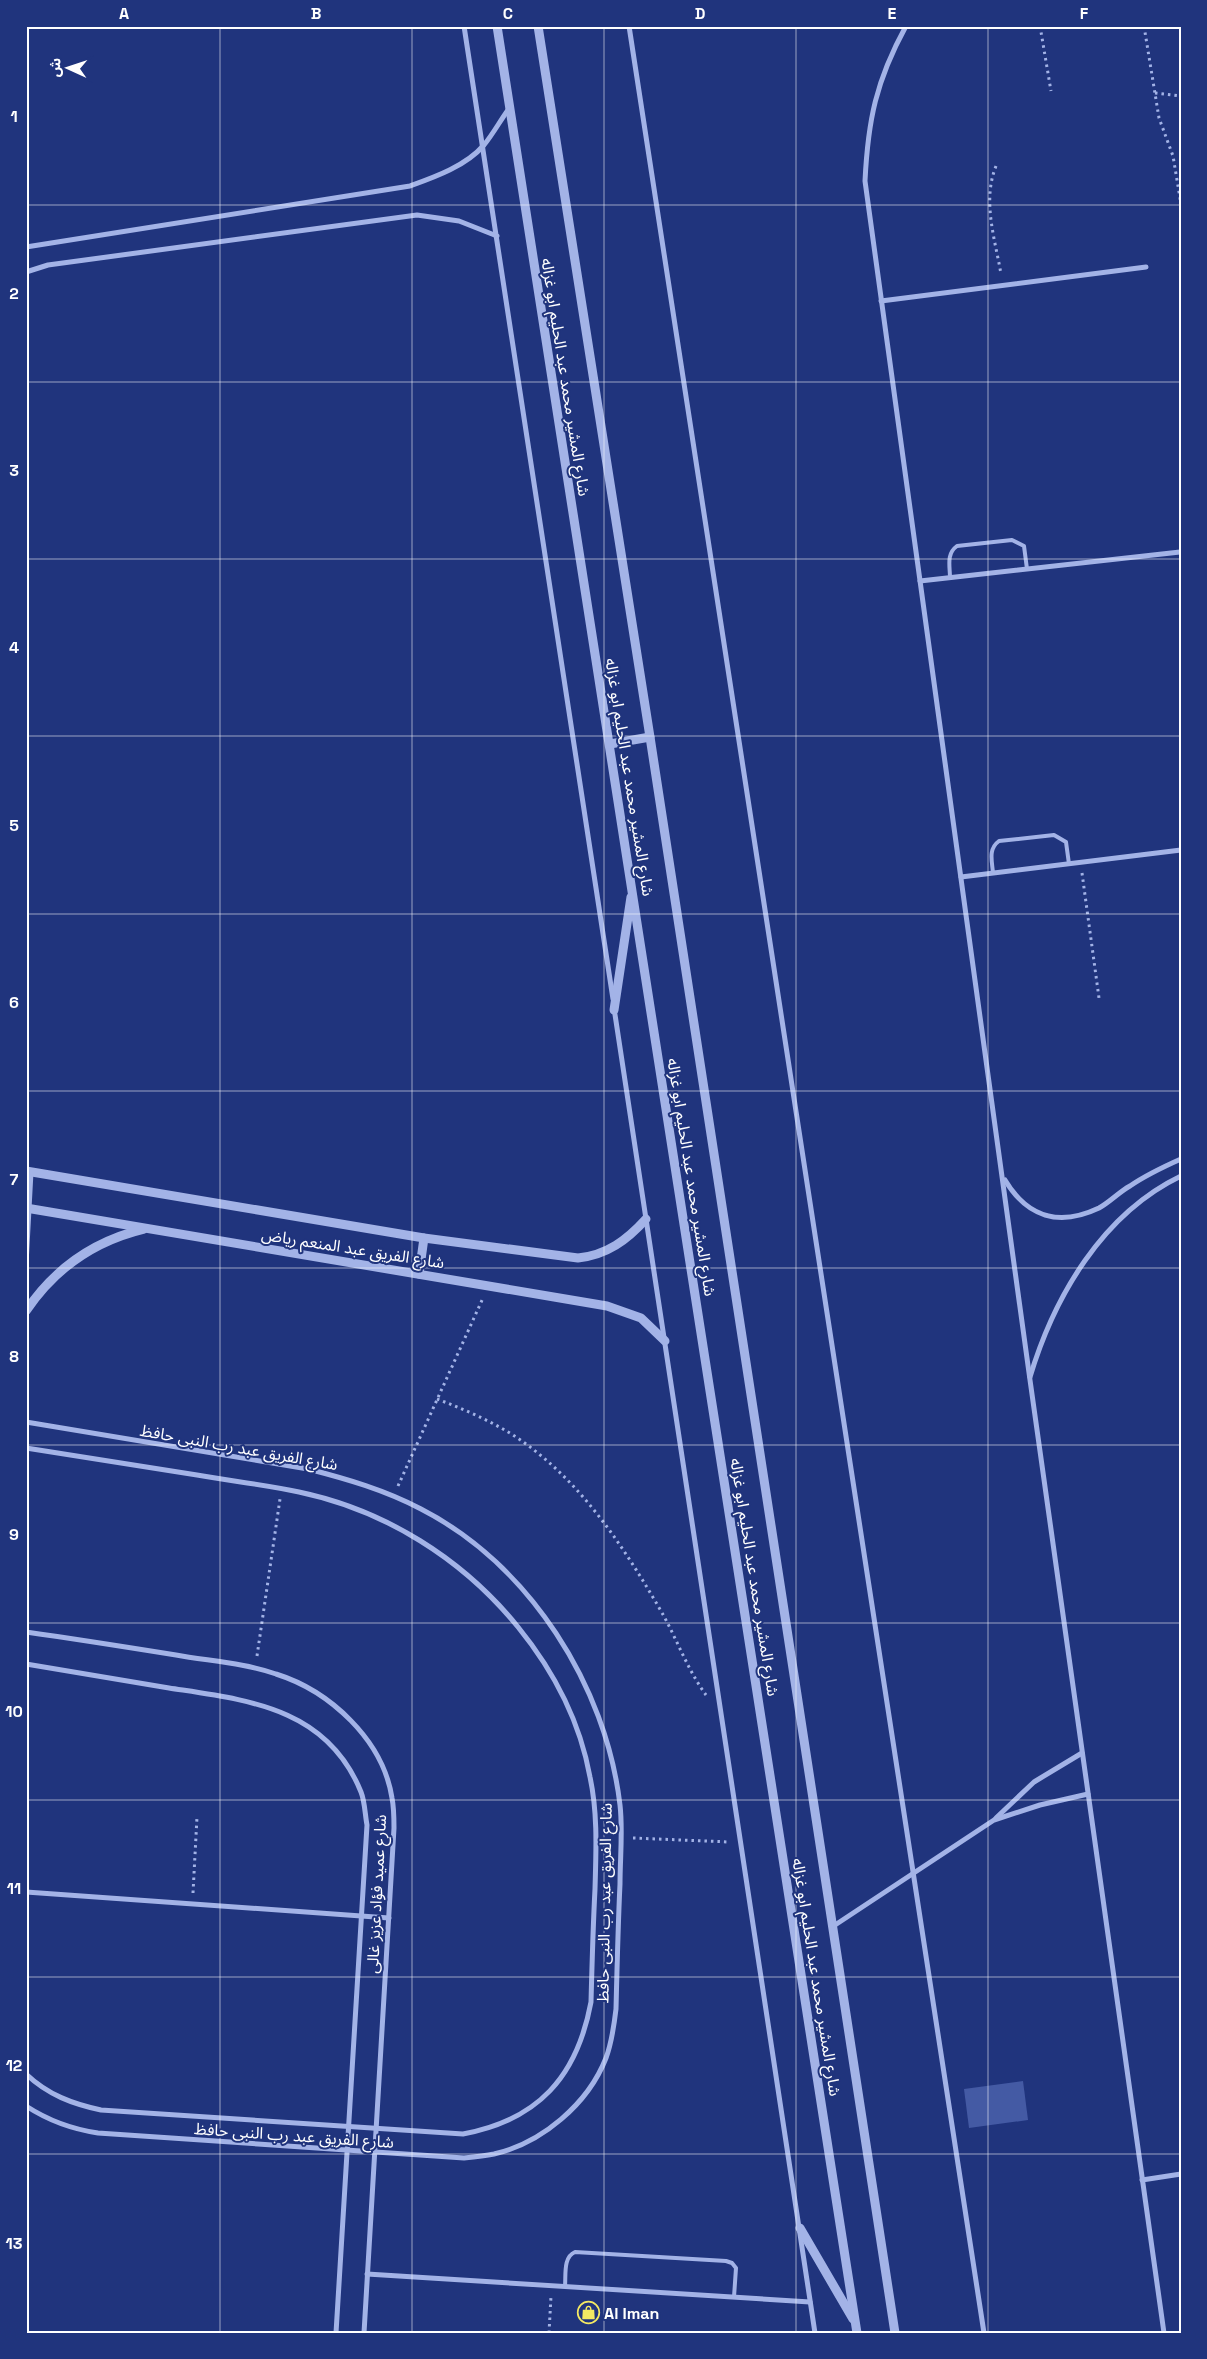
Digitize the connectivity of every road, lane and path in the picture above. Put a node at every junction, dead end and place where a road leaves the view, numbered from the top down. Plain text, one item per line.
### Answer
1 (464, 26) edge
2 (497, 26) edge
3 (538, 26) edge
4 (629, 26) edge
5 (906, 26) edge
6 (1040, 26) edge
7 (1144, 26) edge
8 (1051, 91) dead end
9 (1155, 93) junction
10 (1181, 96) edge
11 (508, 110) junction
12 (483, 146) junction
13 (996, 166) dead end
14 (1181, 204) edge
15 (497, 236) junction
16 (26, 247) edge
17 (1146, 267) dead end
18 (26, 272) edge
19 (1003, 285) junction
20 (881, 300) junction
21 (1180, 552) edge
22 (1027, 569) junction
23 (950, 578) junction
24 (920, 581) junction
25 (650, 737) junction
26 (610, 744) junction
27 (1181, 850) edge
28 (1081, 862) junction
29 (1069, 864) junction
30 (993, 873) junction
31 (961, 877) junction
32 (632, 887) junction
33 (1099, 998) dead end
34 (614, 1010) junction
35 (1181, 1159) edge
36 (29, 1171) edge
37 (1181, 1176) edge
38 (1003, 1178) junction
39 (28, 1208) edge
40 (646, 1219) junction
41 (148, 1228) junction
42 (424, 1238) junction
43 (26, 1264) edge
44 (420, 1274) junction
45 (489, 1285) junction
46 (26, 1311) edge
47 (665, 1341) junction
48 (1030, 1380) junction
49 (437, 1399) junction
50 (26, 1422) edge
51 (26, 1448) edge
52 (281, 1489) junction
53 (393, 1496) junction
54 (26, 1632) edge
55 (26, 1664) edge
56 (255, 1668) junction
57 (722, 1711) junction
58 (1082, 1753) junction
59 (1088, 1794) junction
60 (197, 1817) dead end
61 (994, 1820) junction
62 (621, 1838) junction
63 (742, 1843) junction
64 (915, 1873) junction
65 (26, 1892) edge
66 (193, 1904) junction
67 (361, 1916) junction
68 (389, 1918) junction
69 (831, 1927) junction
70 (26, 2074) edge
71 (26, 2106) edge
72 (348, 2126) junction
73 (376, 2128) junction
74 (347, 2151) junction
75 (375, 2153) junction
76 (1181, 2174) edge
77 (1142, 2180) junction
78 (800, 2228) junction
79 (367, 2274) junction
80 (552, 2286) junction
81 (565, 2286) junction
82 (734, 2297) junction
83 (810, 2302) junction
84 (856, 2328) edge
85 (336, 2333) edge
86 (364, 2333) edge
87 (549, 2333) edge
88 (815, 2333) edge
89 (895, 2333) edge
90 (984, 2333) edge
91 (1164, 2333) edge

1 - 12 street
2 - 11 street, شارع المشير محمد عبد الحليم ابو غزاله
3 - 25 street, شارع المشير محمد عبد الحليم ابو غزاله
4 - 64 street
5 - 20 street
6 - 8 path
7 - 9 path
9 - 10 path
9 - 14 path
11 - 12 street
11 - 26 street, شارع المشير محمد عبد الحليم ابو غزاله
12 - 15 street
12 - 16 street
13 - 19 path
15 - 18 street
15 - 34 street
17 - 19 street
19 - 20 street
20 - 24 street
21 - 22 street
22 - 23 street
22 - 23 lane
23 - 24 street
24 - 31 street
25 - 26 street
25 - 69 street, شارع المشير محمد عبد الحليم ابو غزاله
26 - 32 street, شارع المشير محمد عبد الحليم ابو غزاله
27 - 28 street
28 - 29 street
28 - 33 path
29 - 30 street
29 - 30 lane
30 - 31 street
31 - 38 street
32 - 34 street
32 - 84 street, شارع المشير محمد عبد الحليم ابو غزاله
34 - 40 street
35 - 38 street
36 - 39 street
36 - 42 street, شارع الفريق عبد المنعم رياض
37 - 48 street
38 - 48 street
39 - 41 street, شارع الفريق عبد المنعم رياض
39 - 43 street
40 - 42 street, شارع الفريق عبد المنعم رياض
40 - 47 street
41 - 44 street, شارع الفريق عبد المنعم رياض
41 - 46 street
42 - 44 street
44 - 45 street, شارع الفريق عبد المنعم رياض
45 - 47 street, شارع الفريق عبد المنعم رياض
45 - 49 path
47 - 57 street
48 - 58 street
49 - 53 path
49 - 57 path
50 - 53 street, شارع الفريق عبد رب النبى حافظ
51 - 52 street, شارع الفريق عبد رب النبى حافظ
52 - 56 path
52 - 73 street, شارع الفريق عبد رب النبى حافظ
53 - 62 street, شارع الفريق عبد رب النبى حافظ
54 - 56 street, شارع عميد فؤاد عزيز غالى
55 - 67 street, شارع عميد فؤاد عزيز غالى
56 - 68 street, شارع عميد فؤاد عزيز غالى
57 - 63 street
58 - 59 street
58 - 61 street
59 - 61 street
59 - 77 street
60 - 66 path
61 - 64 street
62 - 63 path
62 - 75 street, شارع الفريق عبد رب النبى حافظ
63 - 78 street
64 - 69 street
64 - 90 street
65 - 66 street
66 - 67 street
67 - 68 street
67 - 72 street, شارع عميد فؤاد عزيز غالى
68 - 73 street, شارع عميد فؤاد عزيز غالى
69 - 89 street, شارع المشير محمد عبد الحليم ابو غزاله
70 - 72 street, شارع الفريق عبد رب النبى حافظ
71 - 74 street, شارع الفريق عبد رب النبى حافظ
72 - 73 street, شارع الفريق عبد رب النبى حافظ
72 - 74 street, شارع عميد فؤاد عزيز غالى
73 - 75 street, شارع عميد فؤاد عزيز غالى
74 - 75 street, شارع الفريق عبد رب النبى حافظ
74 - 85 street, شارع عميد فؤاد عزيز غالى
75 - 79 street, شارع عميد فؤاد عزيز غالى
76 - 77 street
77 - 91 street
78 - 83 street
78 - 84 street
79 - 80 street
79 - 86 street, شارع عميد فؤاد عزيز غالى
80 - 81 street
80 - 87 path
81 - 82 street
81 - 82 lane
82 - 83 street
83 - 88 street

